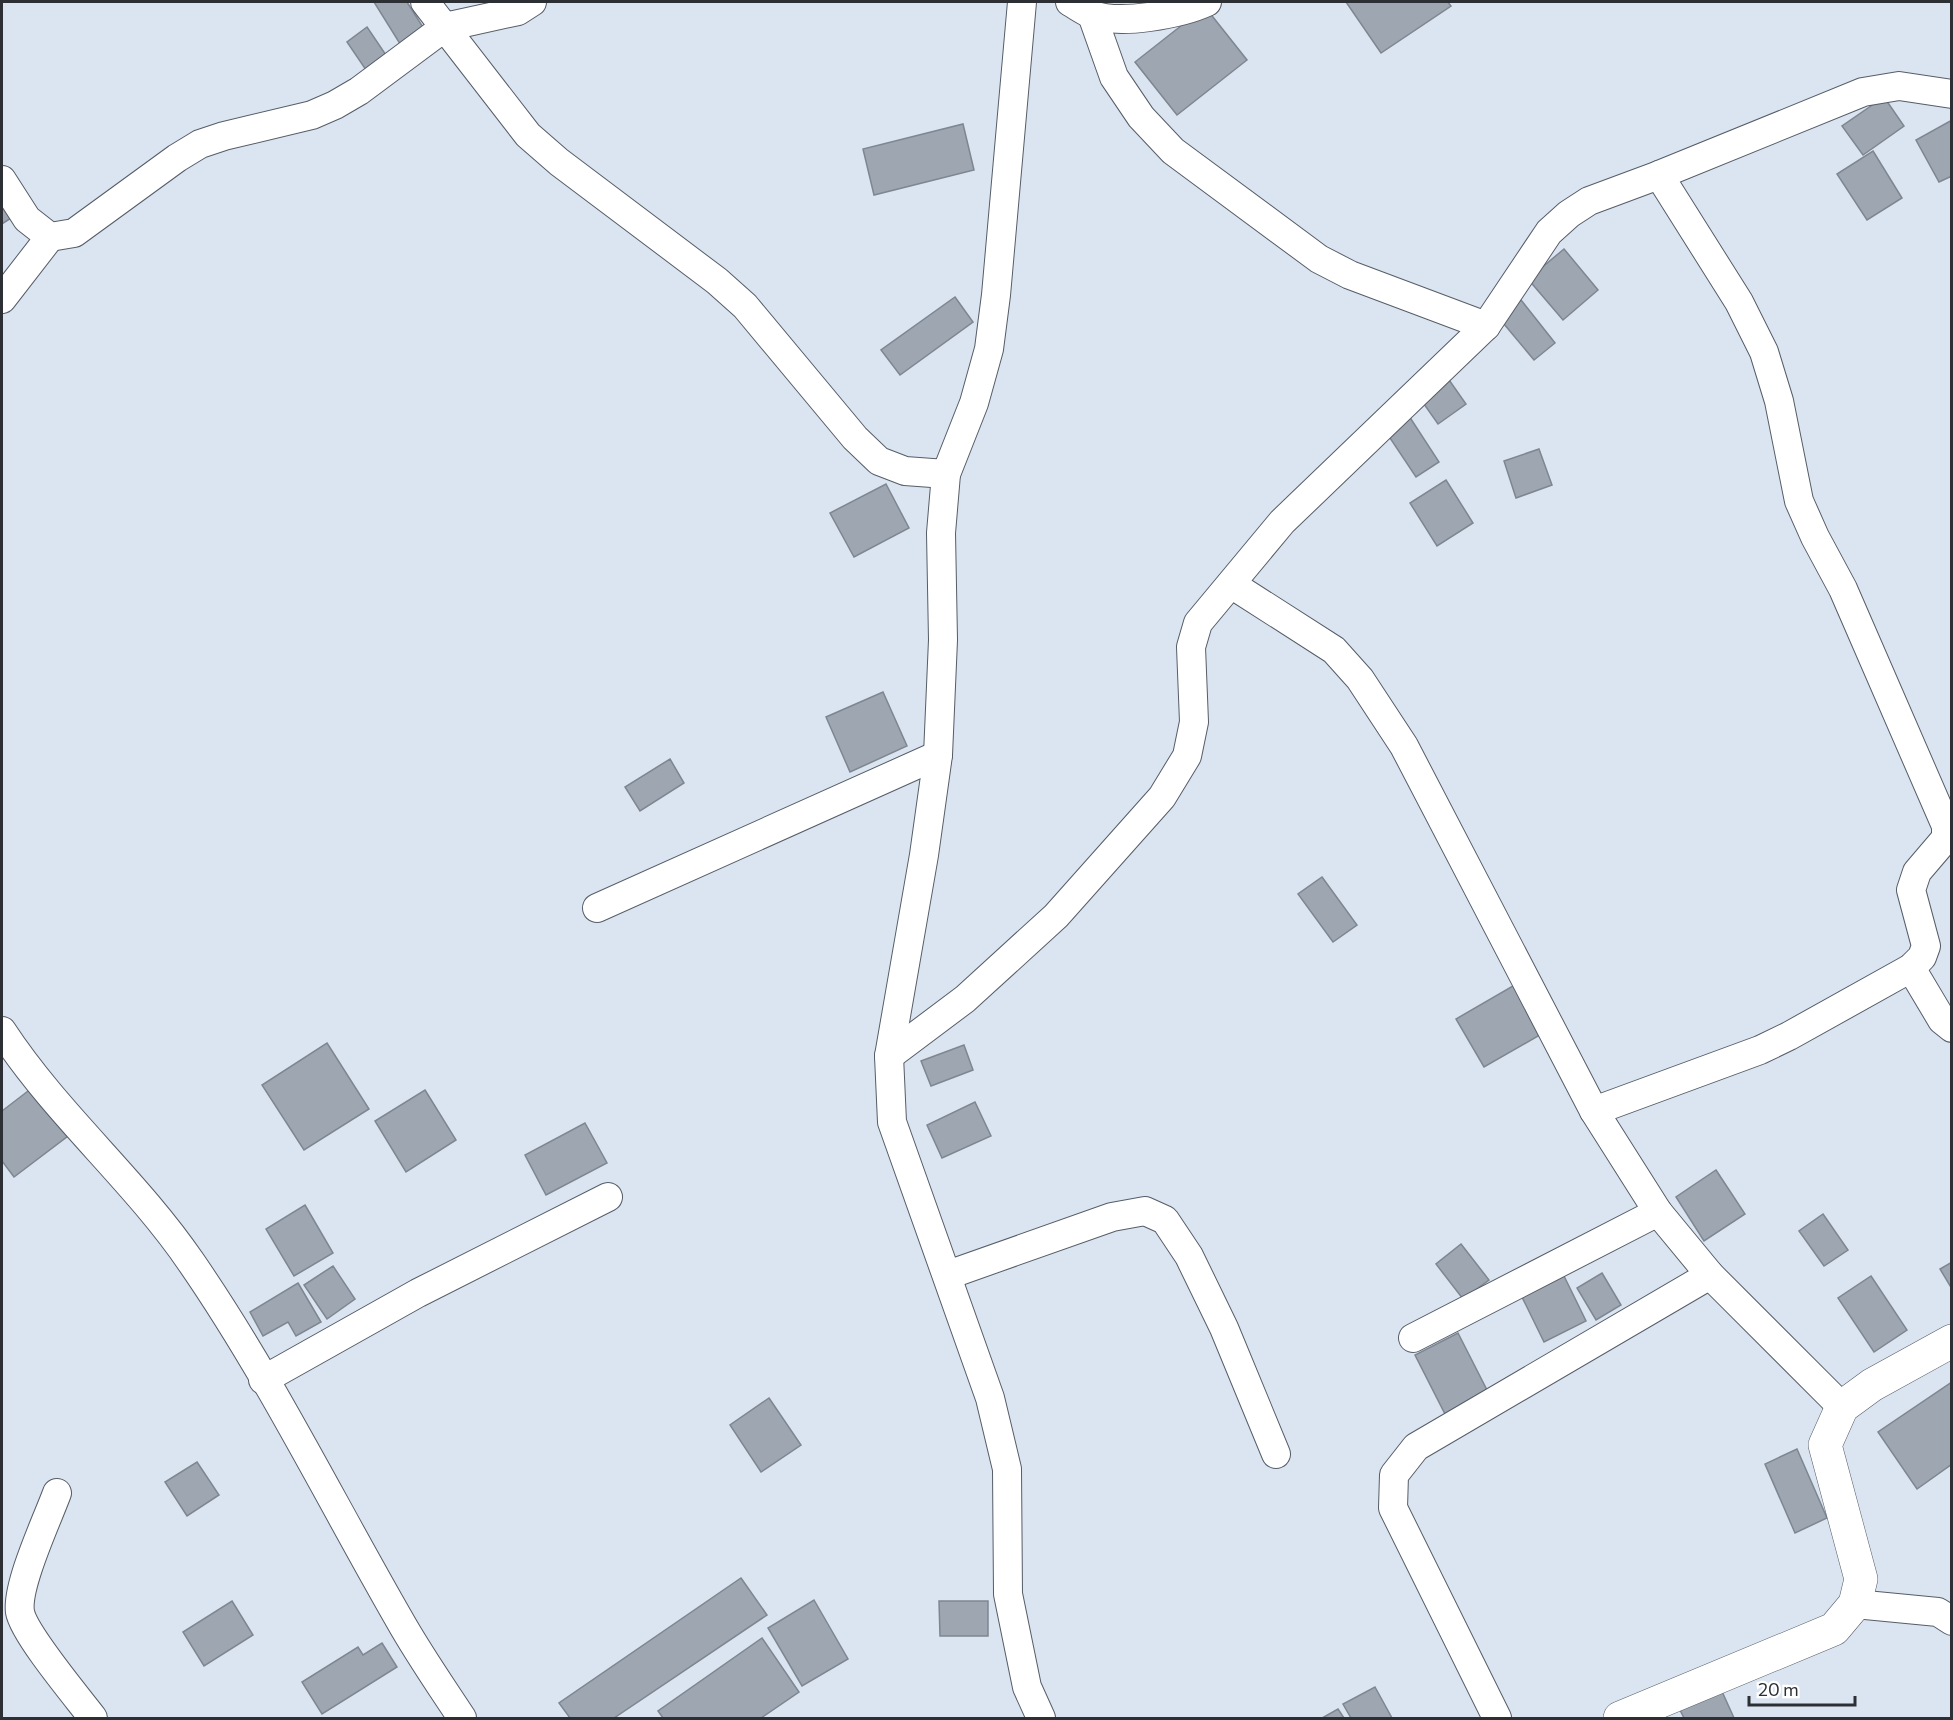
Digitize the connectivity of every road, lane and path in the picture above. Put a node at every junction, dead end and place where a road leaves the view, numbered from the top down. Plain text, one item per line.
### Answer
1 (425, 2) edge
2 (532, 2) edge
3 (1022, 2) edge
4 (1207, 2) edge
5 (1081, 8) edge
6 (445, 27) junction
7 (1952, 94) edge
8 (1659, 175) junction
9 (2, 180) edge
10 (50, 237) junction
11 (2, 299) edge
12 (1486, 326) junction
13 (946, 474) junction
14 (1231, 584) junction
15 (938, 755) junction
16 (597, 908) dead end
17 (1911, 968) junction
18 (1952, 1028) edge
19 (2, 1031) edge
20 (889, 1056) junction
21 (1594, 1111) junction
22 (608, 1197) dead end
23 (1658, 1212) junction
24 (948, 1275) junction
25 (1710, 1275) junction
26 (1413, 1338) dead end
27 (1952, 1341) edge
28 (263, 1380) junction
29 (1842, 1407) junction
30 (1276, 1454) dead end
31 (57, 1493) dead end
32 (1855, 1604) junction
33 (1952, 1620) edge
34 (93, 1719) edge
35 (462, 1719) edge
36 (1041, 1719) edge
37 (1497, 1719) edge
38 (1620, 1719) edge

1 - 6 street
2 - 6 street
3 - 13 street
4 - 5 street
5 - 12 street
6 - 10 street
6 - 13 street
7 - 8 street
8 - 12 street
8 - 17 street
9 - 10 street
10 - 11 street
12 - 14 street
13 - 15 street
14 - 20 street
14 - 21 street
15 - 16 street
15 - 20 street
17 - 18 street
17 - 21 street
19 - 28 street
20 - 24 street
21 - 23 street
22 - 28 street
23 - 25 street
23 - 26 street
24 - 30 street
24 - 36 street
25 - 29 street
25 - 37 street
27 - 29 street
28 - 35 street
29 - 32 street
31 - 34 street
32 - 33 street
32 - 38 street

